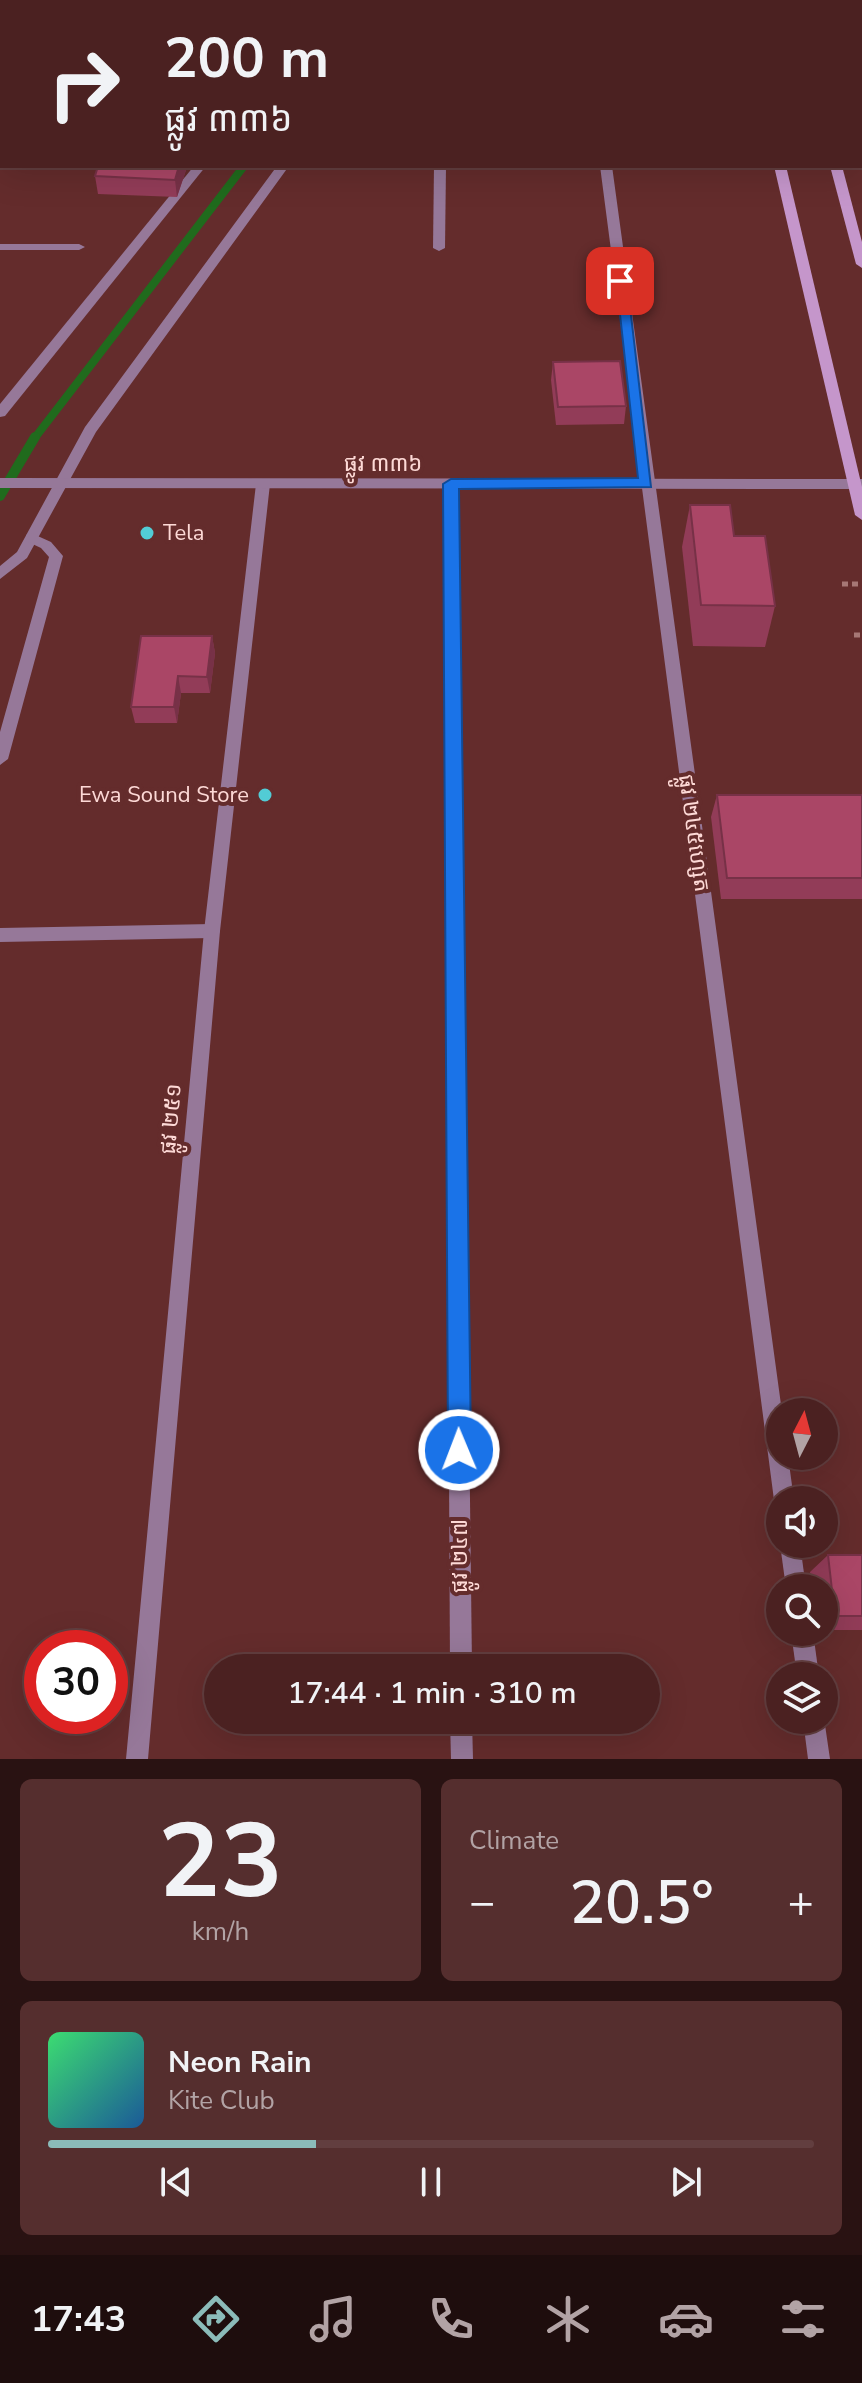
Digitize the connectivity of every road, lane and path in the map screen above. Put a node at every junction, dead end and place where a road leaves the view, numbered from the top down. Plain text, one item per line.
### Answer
1 (198, 168) edge
2 (282, 168) edge
3 (440, 168) edge
4 (606, 168) edge
5 (780, 168) edge
6 (837, 168) edge
7 (0, 247) edge
8 (79, 247) dead end
9 (439, 248) dead end
10 (862, 264) edge
11 (0, 413) edge
12 (0, 483) edge
13 (56, 484) junction
14 (263, 484) junction
15 (451, 484) junction
16 (646, 484) junction
17 (859, 490) edge
18 (862, 515) edge
19 (31, 538) junction
20 (0, 574) edge
21 (842, 584) dead end
22 (862, 584) edge
23 (854, 635) dead end
24 (862, 635) edge
25 (0, 759) edge
26 (212, 931) junction
27 (0, 935) edge
28 (782, 1486) edge
29 (461, 1654) edge
30 (461, 1734) edge
31 (816, 1734) edge
32 (137, 1759) edge
33 (462, 1759) edge
34 (819, 1759) edge

1 - 11 street
2 - 13 street
3 - 9 street
4 - 16 street, ផ្លូវ ២៤៥ហ្សេត
5 - 17 main road
6 - 10 main road
7 - 8 street
12 - 13 street, ផ្លូវ ៣៣៦
13 - 14 street, ផ្លូវ ៣៣៦
13 - 19 street
14 - 15 street, ផ្លូវ ៣៣៦
14 - 26 street, ផ្លូវ ២៥១
15 - 16 street, ផ្លូវ ៣៣៦
15 - 29 street, ផ្លូវ ២៤៧
16 - 17 street, ផ្លូវ ៣៣៦
16 - 28 street, ផ្លូវ ២៤៥ហ្សេត
17 - 18 main road
19 - 20 street
19 - 25 street
21 - 22 path
23 - 24 path
26 - 27 street
26 - 32 street, ផ្លូវ ២៥១
30 - 33 street
31 - 34 street

